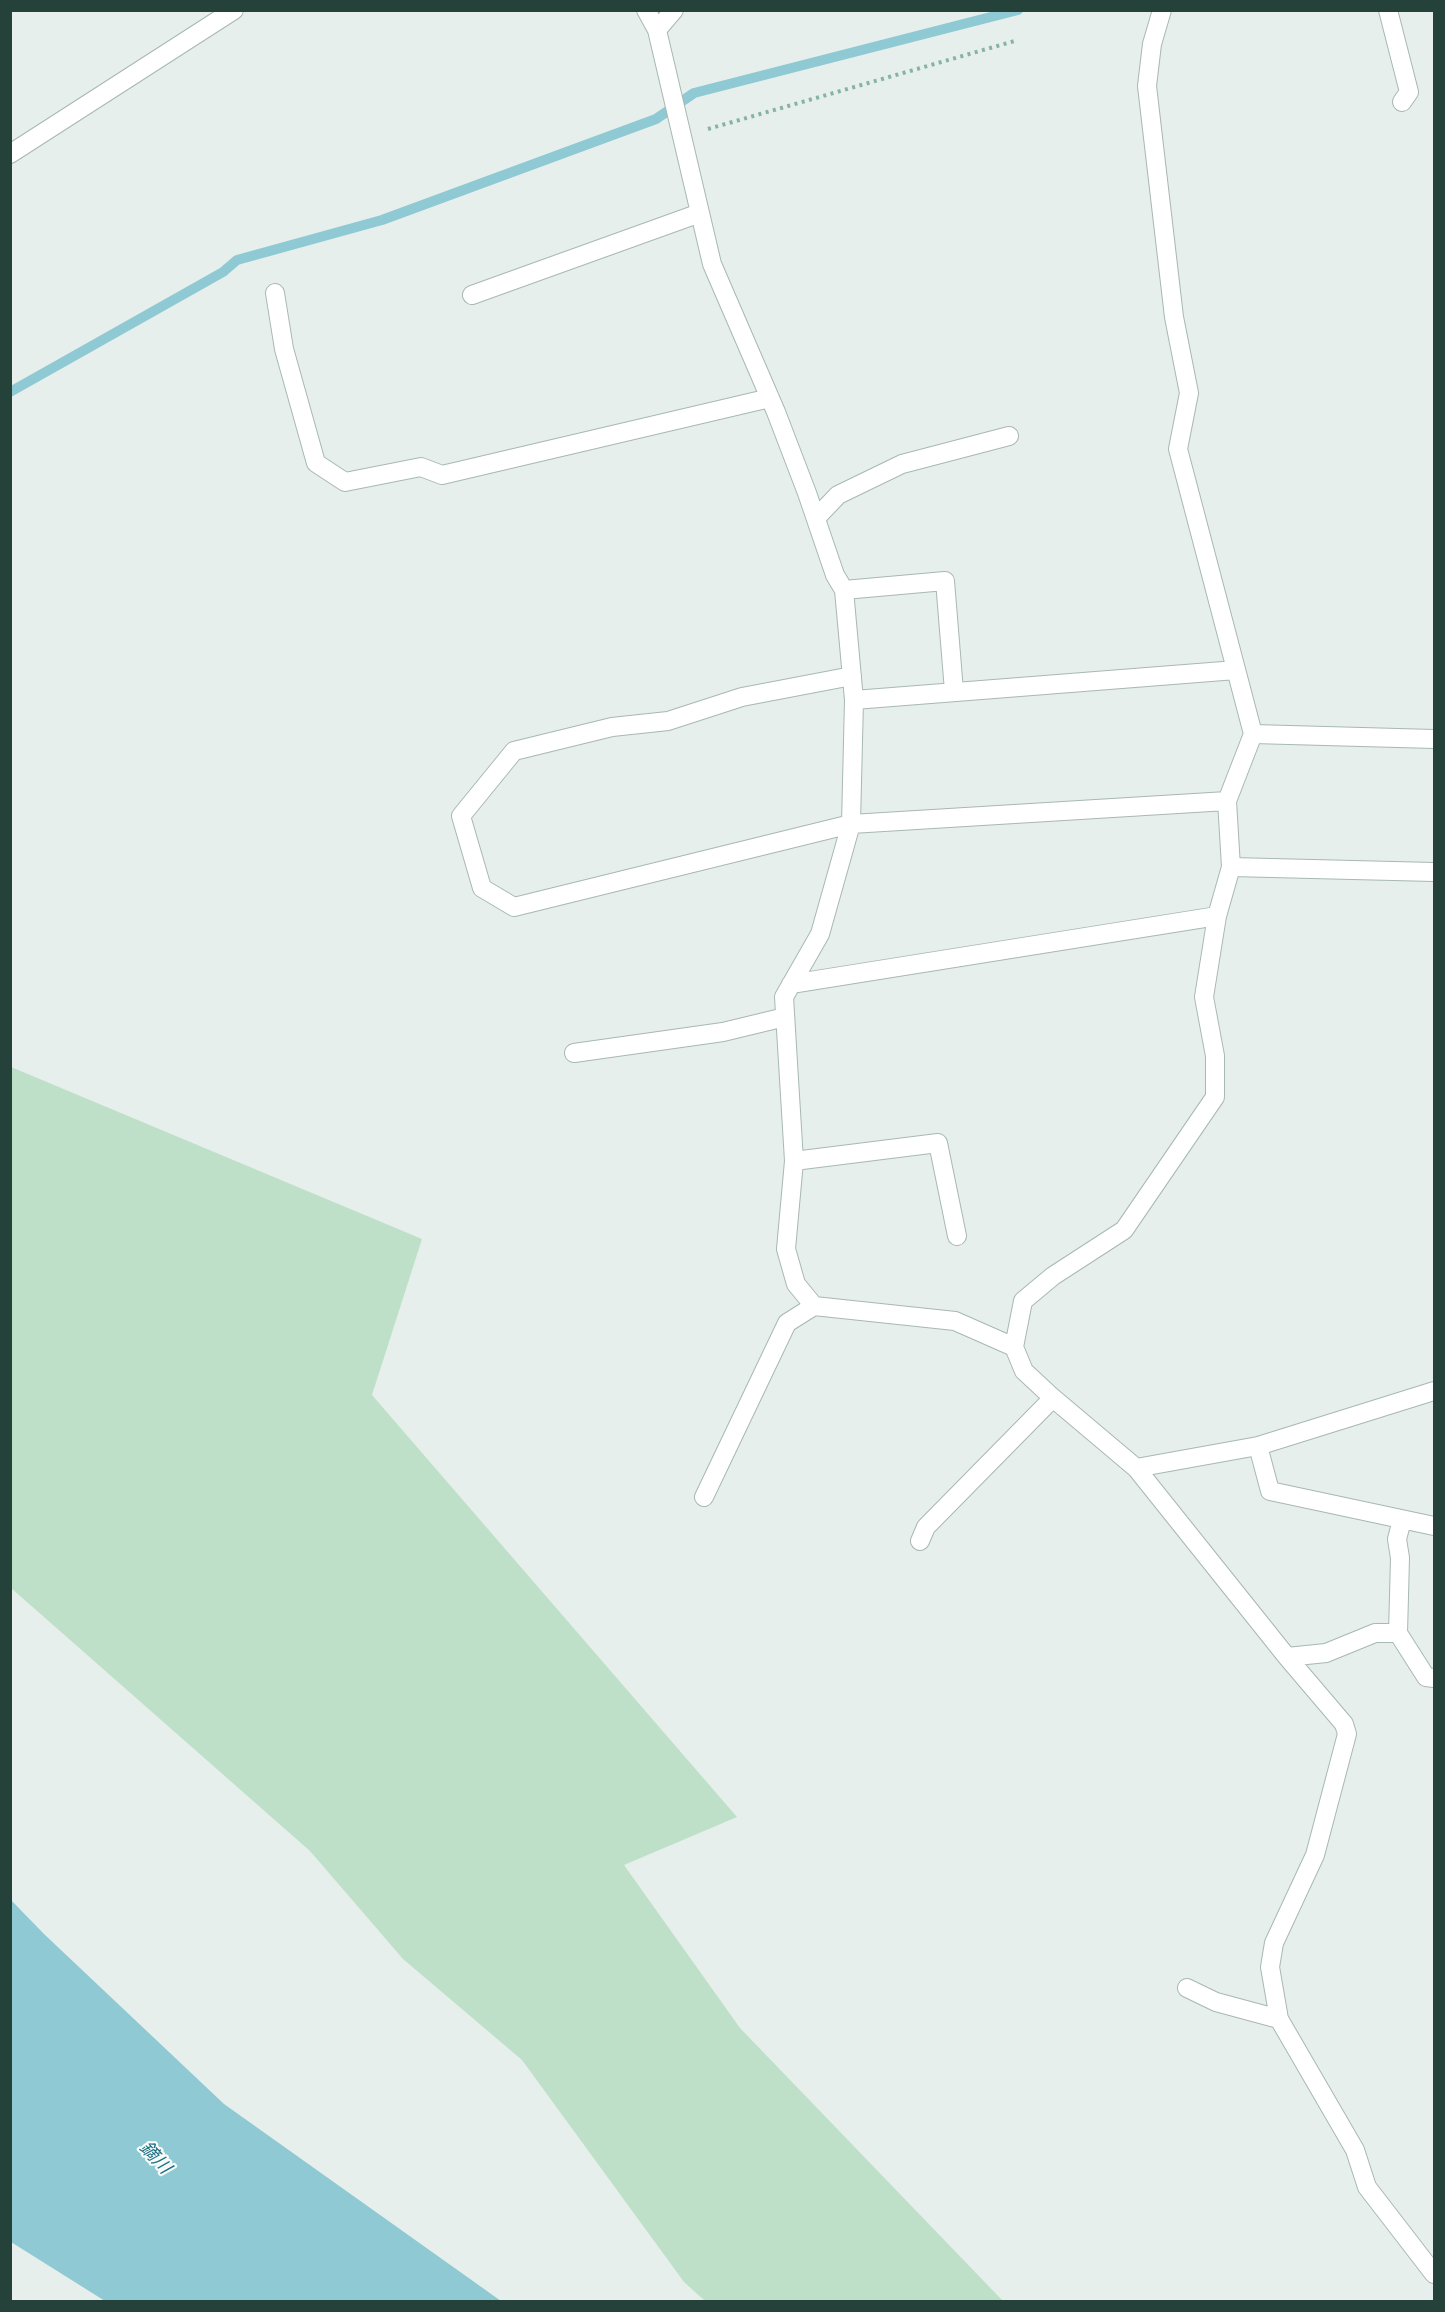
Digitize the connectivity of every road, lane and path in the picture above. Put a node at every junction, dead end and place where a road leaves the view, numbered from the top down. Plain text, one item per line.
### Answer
1 (234, 10) edge
2 (646, 10) edge
3 (674, 10) edge
4 (1162, 10) edge
5 (1388, 10) edge
6 (657, 30) junction
7 (1018, 40) dead end
8 (1402, 102) dead end
9 (680, 129) junction
10 (10, 154) edge
11 (700, 213) junction
12 (275, 293) dead end
13 (472, 295) dead end
14 (770, 398) junction
15 (1009, 436) dead end
16 (816, 518) junction
17 (844, 590) junction
18 (1236, 670) junction
19 (852, 676) junction
20 (954, 691) junction
21 (854, 700) junction
22 (1253, 734) junction
23 (1434, 739) edge
24 (1227, 801) junction
25 (851, 824) junction
26 (1231, 867) junction
27 (1434, 872) edge
28 (1217, 916) junction
29 (791, 984) junction
30 (785, 1017) junction
31 (574, 1053) dead end
32 (794, 1161) junction
33 (957, 1236) dead end
34 (814, 1306) junction
35 (1014, 1347) junction
36 (1434, 1391) edge
37 (1053, 1398) junction
38 (1258, 1446) junction
39 (1136, 1468) junction
40 (704, 1497) dead end
41 (1402, 1520) junction
42 (1434, 1526) edge
43 (920, 1541) dead end
44 (1398, 1633) junction
45 (1287, 1657) junction
46 (1434, 1678) edge
47 (1187, 1988) dead end
48 (1279, 2019) junction
49 (1434, 2274) edge

1 - 10 street
2 - 6 street
3 - 6 street
4 - 18 street
5 - 8 street
6 - 9 street
7 - 9 path
9 - 11 street
11 - 13 street
11 - 14 street
12 - 14 street
14 - 16 street
15 - 16 street
16 - 17 street
17 - 19 street
17 - 20 street
18 - 20 street
18 - 22 street
19 - 21 street
19 - 25 street
20 - 21 street
21 - 25 street
22 - 23 street
22 - 24 street
24 - 25 street
24 - 26 street
25 - 29 street
26 - 27 street
26 - 28 street
28 - 29 street
28 - 35 street
29 - 30 street
30 - 31 street
30 - 32 street
32 - 33 street
32 - 34 street
34 - 35 street
34 - 40 street
35 - 37 street
36 - 38 street
37 - 39 street
37 - 43 street
38 - 39 street
38 - 41 street
39 - 45 street
41 - 42 street
41 - 44 street
44 - 45 street
44 - 46 street
45 - 48 street
47 - 48 street
48 - 49 street

